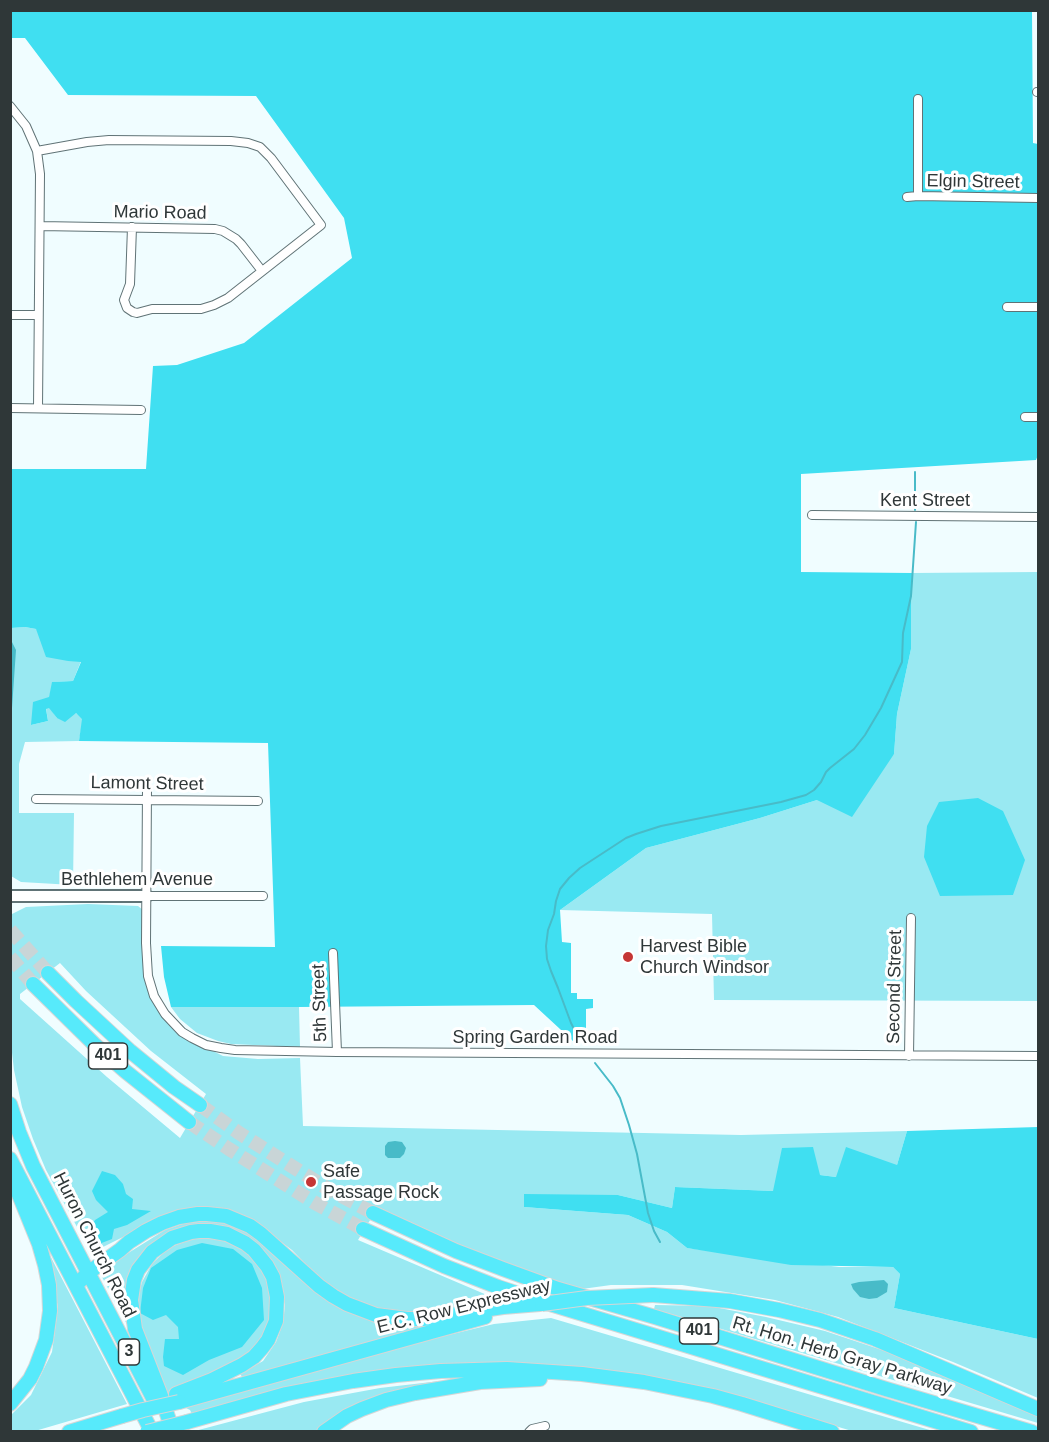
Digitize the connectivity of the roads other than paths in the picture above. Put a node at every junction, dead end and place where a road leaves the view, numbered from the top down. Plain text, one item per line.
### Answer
1 (918, 99) dead end
2 (10, 106) edge
3 (37, 151) junction
4 (918, 196) junction
5 (907, 198) dead end
6 (1038, 198) edge
7 (40, 225) junction
8 (132, 227) junction
9 (262, 271) junction
10 (1007, 307) dead end
11 (1038, 307) edge
12 (10, 315) edge
13 (38, 315) junction
14 (10, 408) edge
15 (38, 408) junction
16 (141, 410) dead end
17 (1025, 417) dead end
18 (1038, 417) edge
19 (812, 515) dead end
20 (1038, 517) edge
21 (147, 788) dead end
22 (36, 799) dead end
23 (147, 799) junction
24 (258, 801) dead end
25 (10, 896) edge
26 (147, 896) junction
27 (263, 896) dead end
28 (911, 918) dead end
29 (333, 953) dead end
30 (48, 973) tunnel mouth
31 (33, 984) tunnel mouth
32 (338, 1052) junction
33 (909, 1056) junction
34 (1038, 1056) edge
35 (10, 1104) edge
36 (200, 1105) tunnel mouth
37 (189, 1122) tunnel mouth
38 (10, 1159) edge
39 (10, 1173) edge
40 (373, 1213) tunnel mouth
41 (363, 1229) tunnel mouth
42 (129, 1242) junction
43 (74, 1246) junction
44 (88, 1272) junction
45 (76, 1285) junction
46 (495, 1311) junction
47 (644, 1382) junction
48 (177, 1398) junction
49 (10, 1404) edge
50 (140, 1405) junction
51 (1038, 1408) edge
52 (545, 1426) dead end
53 (168, 1430) edge
54 (69, 1431) edge
55 (146, 1431) edge
56 (152, 1431) edge
57 (324, 1431) edge
58 (529, 1431) edge
59 (832, 1431) edge
60 (971, 1431) edge
61 (1032, 1431) edge

1 - 4 street
2 - 3 street
3 - 7 street
3 - 9 street
4 - 5 street, Elgin Street
4 - 6 street, Elgin Street
7 - 8 street, Mario Road
7 - 13 street
8 - 9 street, Mario Road
8 - 9 street
10 - 11 street
12 - 13 street
13 - 15 street
14 - 15 street
15 - 16 street
17 - 18 street
19 - 20 street, Kent Street
21 - 23 street, Spring Garden Road
22 - 23 street, Lamont Street
23 - 24 street, Lamont Street
23 - 26 street, Spring Garden Road
25 - 26 street, Bethlehem Avenue
26 - 27 street, Bethlehem Avenue
26 - 32 street, Spring Garden Road
28 - 33 street, Second Street
29 - 32 street, 5th Street
30 - 36 highway, 401
31 - 37 highway, 401
32 - 33 street, Spring Garden Road
33 - 34 street, Spring Garden Road
35 - 43 highway, Huron Church Road / 3
38 - 45 highway, Huron Church Road / 3
39 - 49 highway
40 - 61 highway, Rt. Hon. Herb Gray Parkway / 401
41 - 60 highway, Rt. Hon. Herb Gray Parkway / 401
42 - 43 highway
42 - 44 highway
42 - 46 highway
43 - 44 highway, Huron Church Road / 3
44 - 45 highway
44 - 53 highway, Huron Church Road / 3
45 - 50 highway, Huron Church Road / 3
46 - 48 highway, E.C. Row Expressway
46 - 51 highway, E.C. Row Expressway, bridge
47 - 53 highway, bridge
47 - 57 highway
47 - 59 highway
48 - 50 highway, bridge
48 - 53 highway
50 - 54 highway, bridge
50 - 55 highway
50 - 56 highway, Huron Church Road / 3
52 - 58 street
53 - 55 highway, bridge

